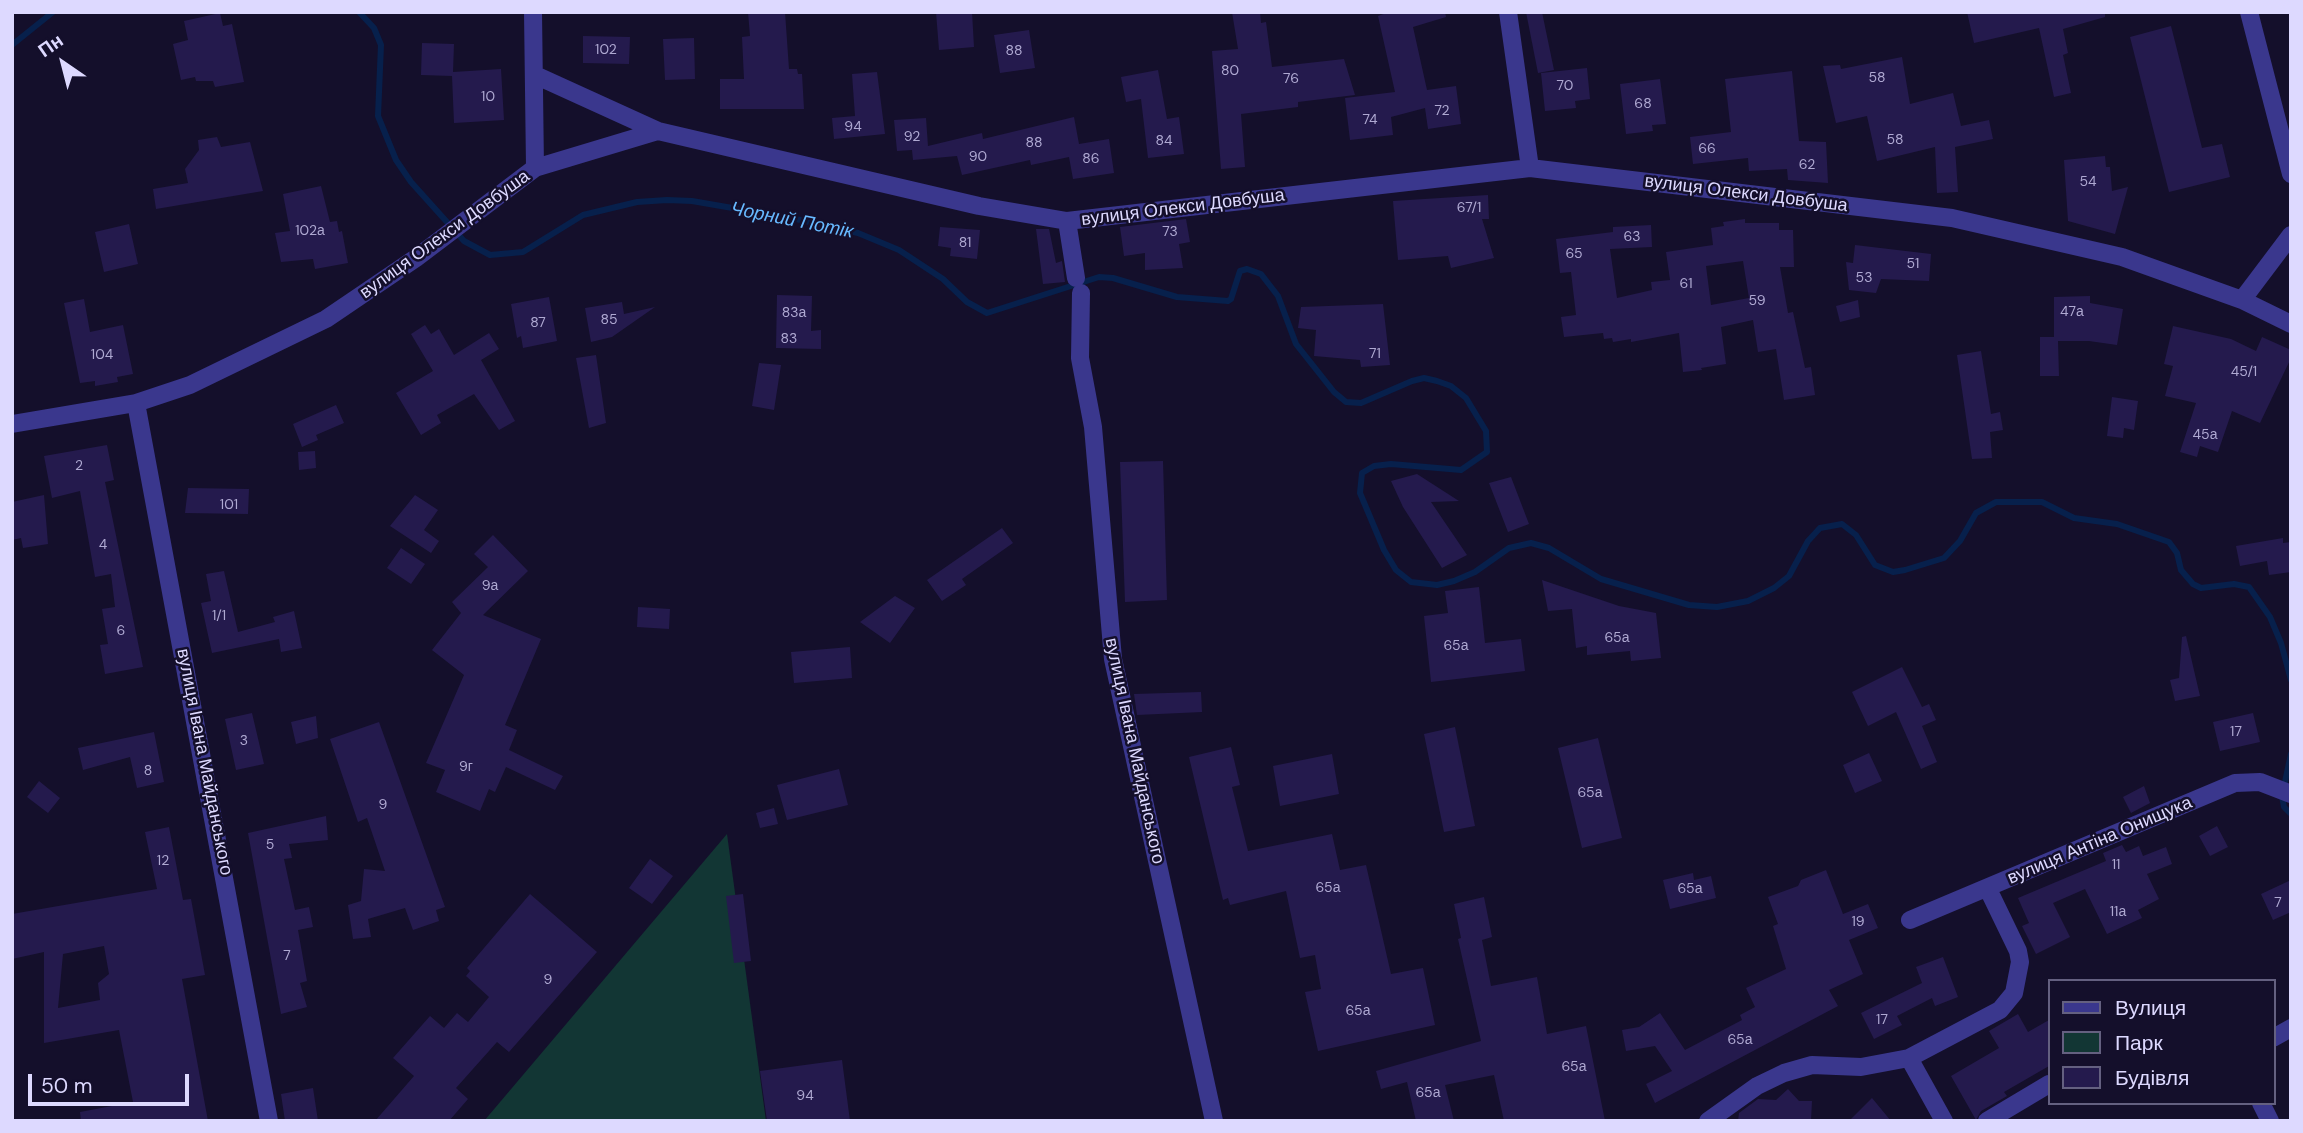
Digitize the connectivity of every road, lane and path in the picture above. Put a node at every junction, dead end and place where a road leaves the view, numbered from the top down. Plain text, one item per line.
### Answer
1 (533, 12) edge
2 (1508, 12) edge
3 (2249, 12) edge
4 (535, 75) junction
5 (658, 131) junction
6 (535, 168) junction
7 (1530, 168) junction
8 (2291, 174) edge
9 (1067, 221) junction
10 (2291, 235) edge
11 (2242, 300) junction
12 (2291, 324) edge
13 (136, 403) junction
14 (12, 424) edge
15 (2286, 793) edge
16 (1988, 889) junction
17 (1910, 920) dead end
18 (2291, 1028) edge
19 (2275, 1037) edge
20 (1909, 1058) junction
21 (2048, 1085) edge
22 (2262, 1105) edge
23 (269, 1121) edge
24 (1214, 1121) edge
25 (1708, 1121) edge
26 (1944, 1121) edge
27 (1987, 1121) edge
28 (2270, 1121) edge

1 - 4 street
2 - 7 street
3 - 8 street
4 - 5 street
4 - 6 street
5 - 6 street, вулиця Олекси Довбуша
5 - 9 street, вулиця Олекси Довбуша
6 - 13 street, вулиця Олекси Довбуша
7 - 9 street, вулиця Олекси Довбуша
7 - 11 street, вулиця Олекси Довбуша
9 - 24 street, вулиця Івана Майданського
10 - 11 street
11 - 12 street, вулиця Олекси Довбуша
13 - 14 street, вулиця Олекси Довбуша
13 - 23 street, вулиця Івана Майданського
15 - 16 street, вулиця Антіна Онищука
16 - 17 street, вулиця Антіна Онищука
16 - 20 street
18 - 19 street
20 - 25 street
20 - 26 street
21 - 27 street
22 - 28 street

